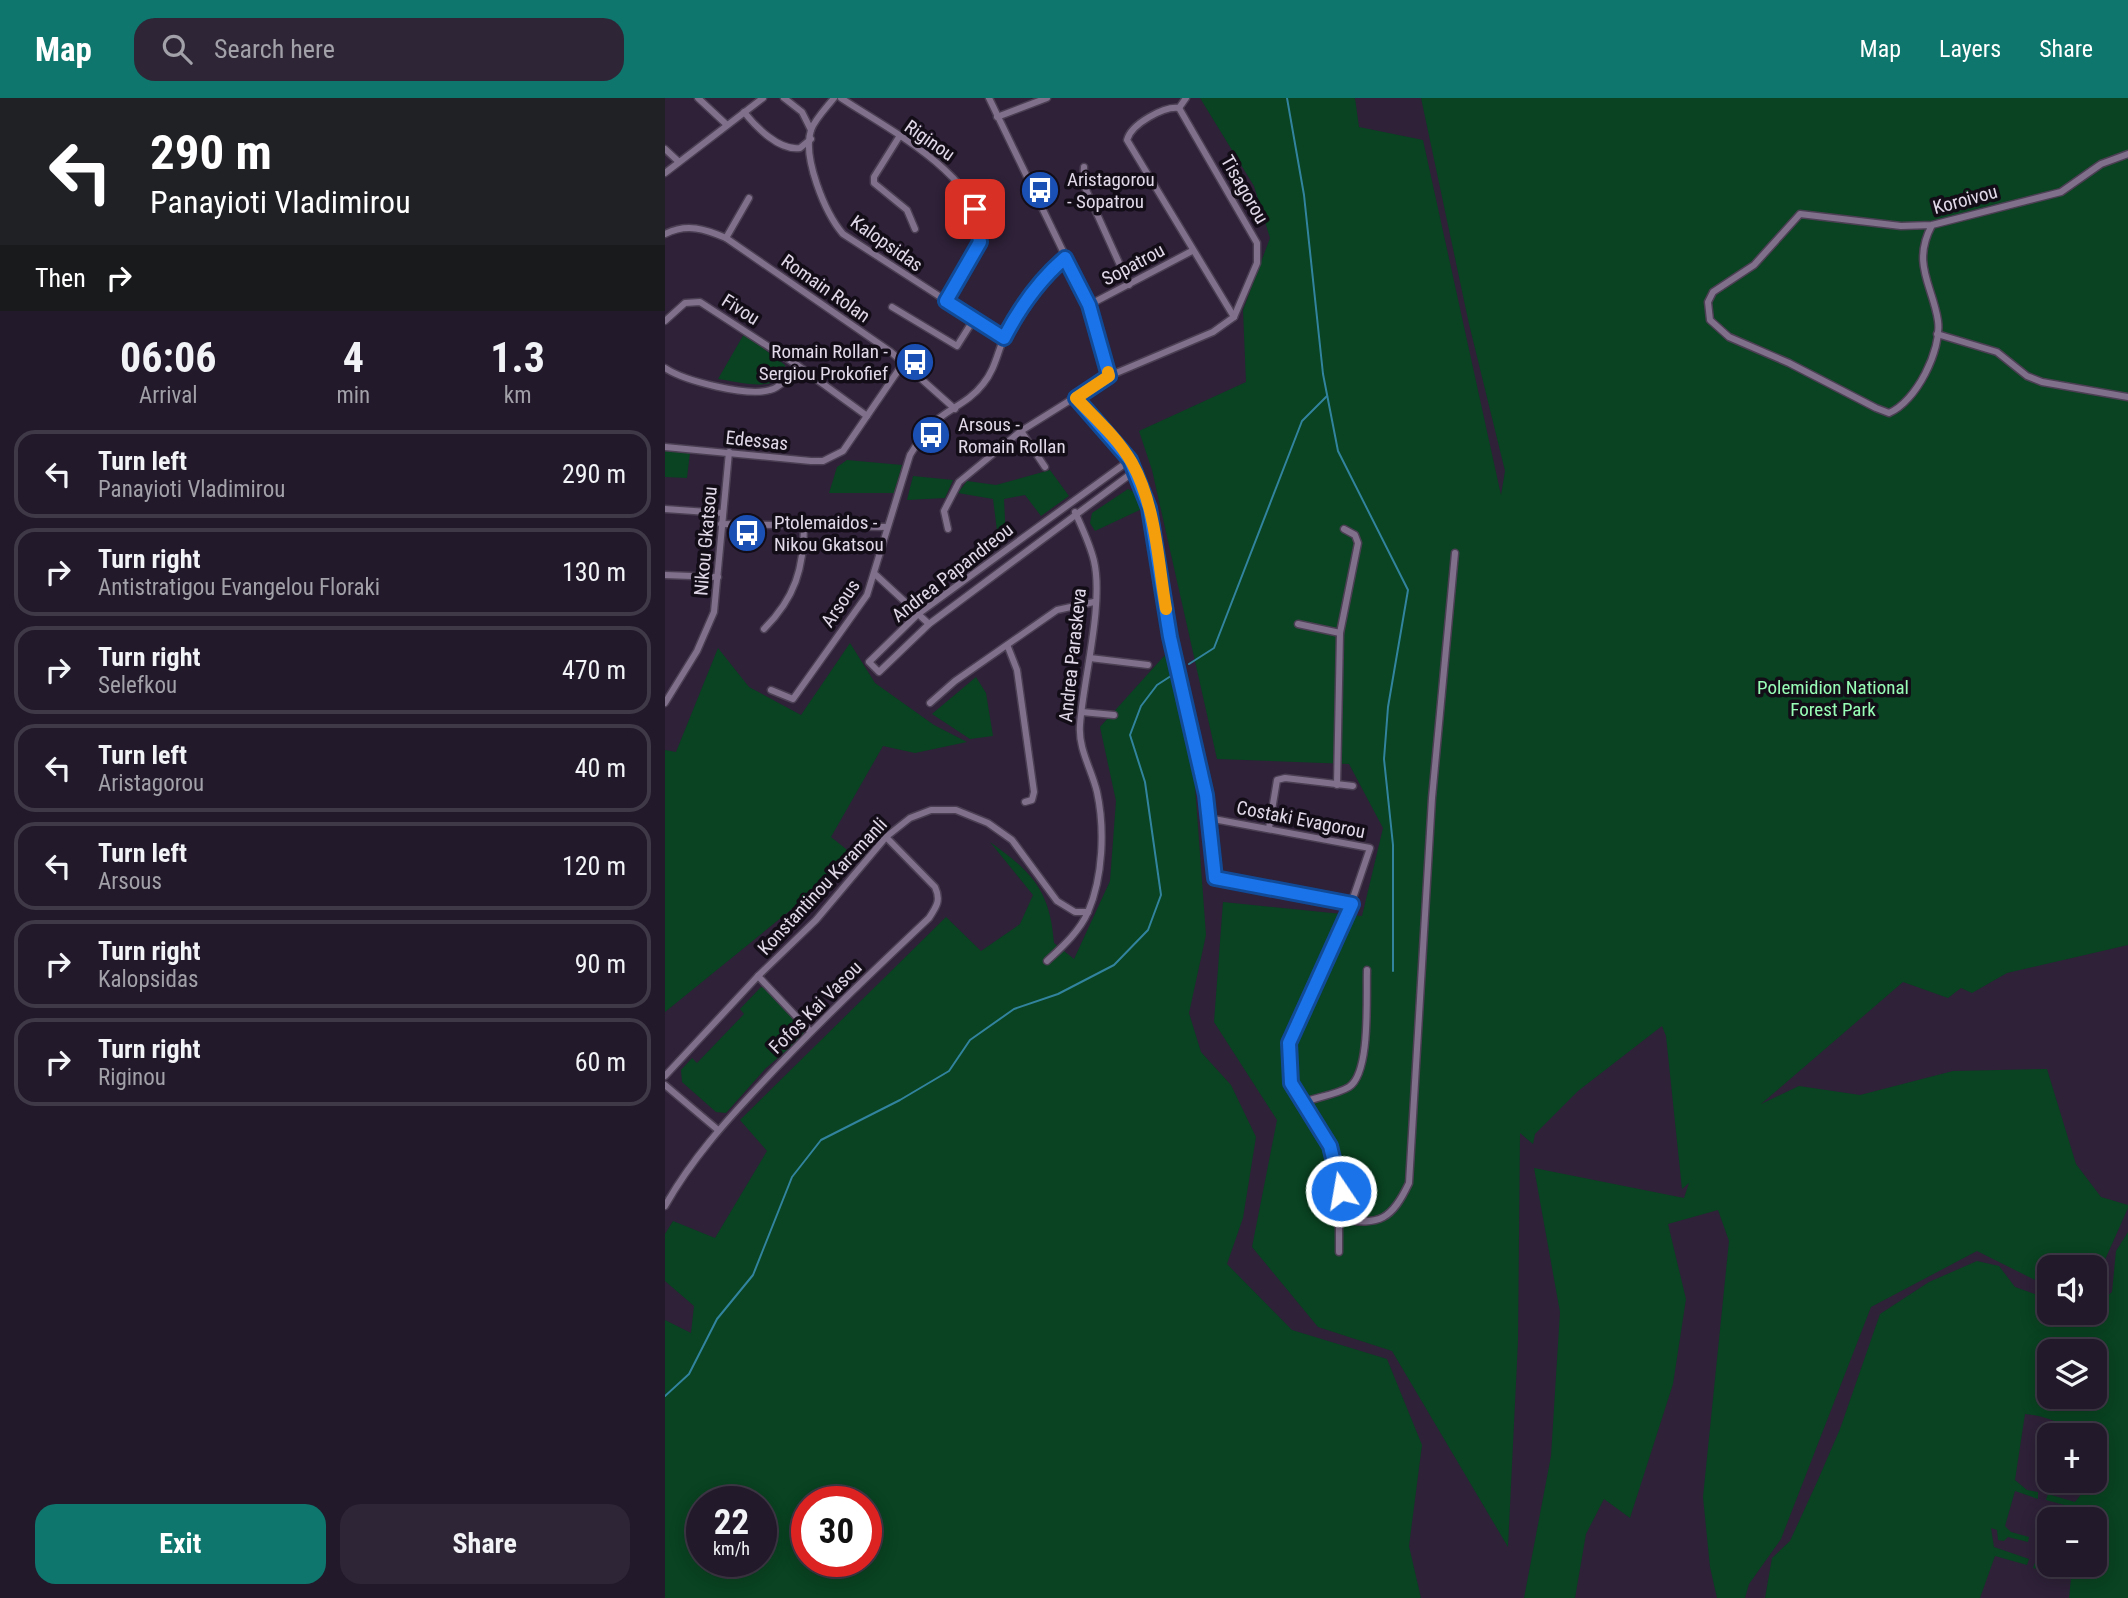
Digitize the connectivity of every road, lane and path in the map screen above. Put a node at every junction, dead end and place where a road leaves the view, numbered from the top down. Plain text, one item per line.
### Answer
1 (698, 98) edge
2 (763, 98) edge
3 (784, 98) edge
4 (834, 98) edge
5 (841, 98) edge
6 (989, 98) edge
7 (1047, 98) edge
8 (1186, 98) edge
9 (1179, 108) junction
10 (744, 112) junction
11 (997, 117) junction
12 (727, 125) junction
13 (811, 130) junction
14 (899, 137) junction
15 (811, 139) junction
16 (665, 149) edge
17 (2128, 154) edge
18 (679, 162) junction
19 (1084, 167) dead end
20 (665, 173) edge
21 (749, 198) dead end
22 (1932, 225) junction
23 (915, 229) dead end
24 (665, 234) edge
25 (726, 238) junction
26 (1192, 251) junction
27 (1065, 258) junction
28 (1129, 285) junction
29 (946, 301) junction
30 (1089, 305) junction
31 (892, 307) dead end
32 (1234, 317) junction
33 (974, 319) junction
34 (665, 321) edge
35 (1937, 334) junction
36 (1004, 338) junction
37 (904, 362) junction
38 (797, 365) junction
39 (665, 368) edge
40 (1109, 376) junction
41 (2128, 397) edge
42 (1076, 398) junction
43 (955, 409) junction
44 (867, 416) junction
45 (1021, 431) junction
46 (665, 447) edge
47 (729, 452) junction
48 (1130, 460) junction
49 (1045, 467) dead end
50 (1136, 470) junction
51 (1069, 505) junction
52 (665, 509) edge
53 (722, 513) junction
54 (1075, 513) junction
55 (721, 524) junction
56 (804, 525) junction
57 (887, 527) junction
58 (948, 529) dead end
59 (1344, 529) dead end
60 (1455, 554) dead end
61 (665, 575) edge
62 (876, 575) junction
63 (718, 577) junction
64 (1094, 601) junction
65 (918, 614) junction
66 (929, 624) junction
67 (1298, 624) dead end
68 (764, 629) dead end
69 (1340, 633) junction
70 (1008, 647) junction
71 (1090, 658) junction
72 (1148, 665) dead end
73 (771, 690) dead end
74 (665, 703) edge
75 (930, 703) dead end
76 (1082, 712) junction
77 (1114, 715) dead end
78 (1337, 785) junction
79 (1353, 786) dead end
80 (1025, 802) dead end
81 (1208, 818) junction
82 (1269, 828) junction
83 (886, 837) junction
84 (1352, 904) junction
85 (1088, 912) junction
86 (1047, 961) dead end
87 (1367, 970) dead end
88 (758, 976) junction
89 (810, 1031) junction
90 (665, 1076) edge
91 (665, 1084) edge
92 (1301, 1103) junction
93 (717, 1130) junction
94 (665, 1206) edge
95 (1341, 1219) junction
96 (1339, 1252) dead end

1 - 12 street
2 - 10 street
3 - 13 street
4 - 13 street
5 - 14 street, Riginou
6 - 11 street
7 - 11 street
8 - 9 street
9 - 26 street
9 - 32 street, Tisagorou
10 - 12 street
10 - 15 street
11 - 27 street
12 - 18 street
13 - 15 street, Kalopsidas
14 - 23 street
14 - 29 street, Riginou
15 - 29 street, Kalopsidas
16 - 18 street
17 - 22 street, Koroivou
18 - 20 street
19 - 28 street
21 - 25 street
22 - 35 street
22 - 35 street, Koroivou
24 - 25 street, Romain Rolan
25 - 37 street, Romain Rolan
26 - 28 street, Sopatrou
26 - 32 street
27 - 30 street
27 - 36 street, Arsous
28 - 30 street, Sopatrou
29 - 33 street, Kalopsidas
30 - 40 street
31 - 33 street
32 - 40 street
33 - 36 street, Kalopsidas
34 - 38 street, Fivou
35 - 41 street
36 - 43 street, Arsous
37 - 43 street, Romain Rolan
37 - 44 street
38 - 39 street
38 - 44 street, Fivou
40 - 42 street
42 - 45 street
42 - 48 street
43 - 57 street, Arsous
44 - 47 street, Edessas
45 - 49 street
45 - 58 street
46 - 47 street, Edessas
47 - 53 street, Nikou Gkatsou
48 - 50 street
48 - 51 street, Andrea Papandreou
50 - 54 street, Andrea Papandreou
50 - 81 street
51 - 54 street, Andrea Paraskeva
51 - 65 street, Andrea Papandreou
52 - 53 street
53 - 55 street, Nikou Gkatsou
54 - 64 street, Andrea Paraskeva
54 - 66 street, Andrea Papandreou
55 - 56 street
55 - 63 street, Nikou Gkatsou
56 - 57 street
56 - 68 street
57 - 62 street, Arsous
59 - 69 street
60 - 95 street
61 - 63 street
62 - 65 street
62 - 73 street, Arsous
63 - 74 street, Nikou Gkatsou
64 - 70 street
64 - 71 street, Andrea Paraskeva
65 - 66 street
65 - 66 street, Andrea Papandreou
67 - 69 street
69 - 78 street
70 - 75 street
70 - 80 street
71 - 72 street
71 - 76 street, Andrea Paraskeva
76 - 77 street
76 - 85 street, Andrea Paraskeva
78 - 79 street
78 - 82 street
81 - 82 street, Costaki Evagorou
81 - 84 street
82 - 84 street, Costaki Evagorou
83 - 85 street, Konstantinou Karamanli
83 - 88 street, Konstantinou Karamanli
83 - 89 street, Fofos Kai Vasou
84 - 92 street
85 - 86 street, Andrea Paraskeva
87 - 92 street
88 - 89 street
88 - 90 street, Konstantinou Karamanli
89 - 93 street, Fofos Kai Vasou
91 - 93 street
92 - 95 street
93 - 94 street, Fofos Kai Vasou
95 - 96 street

